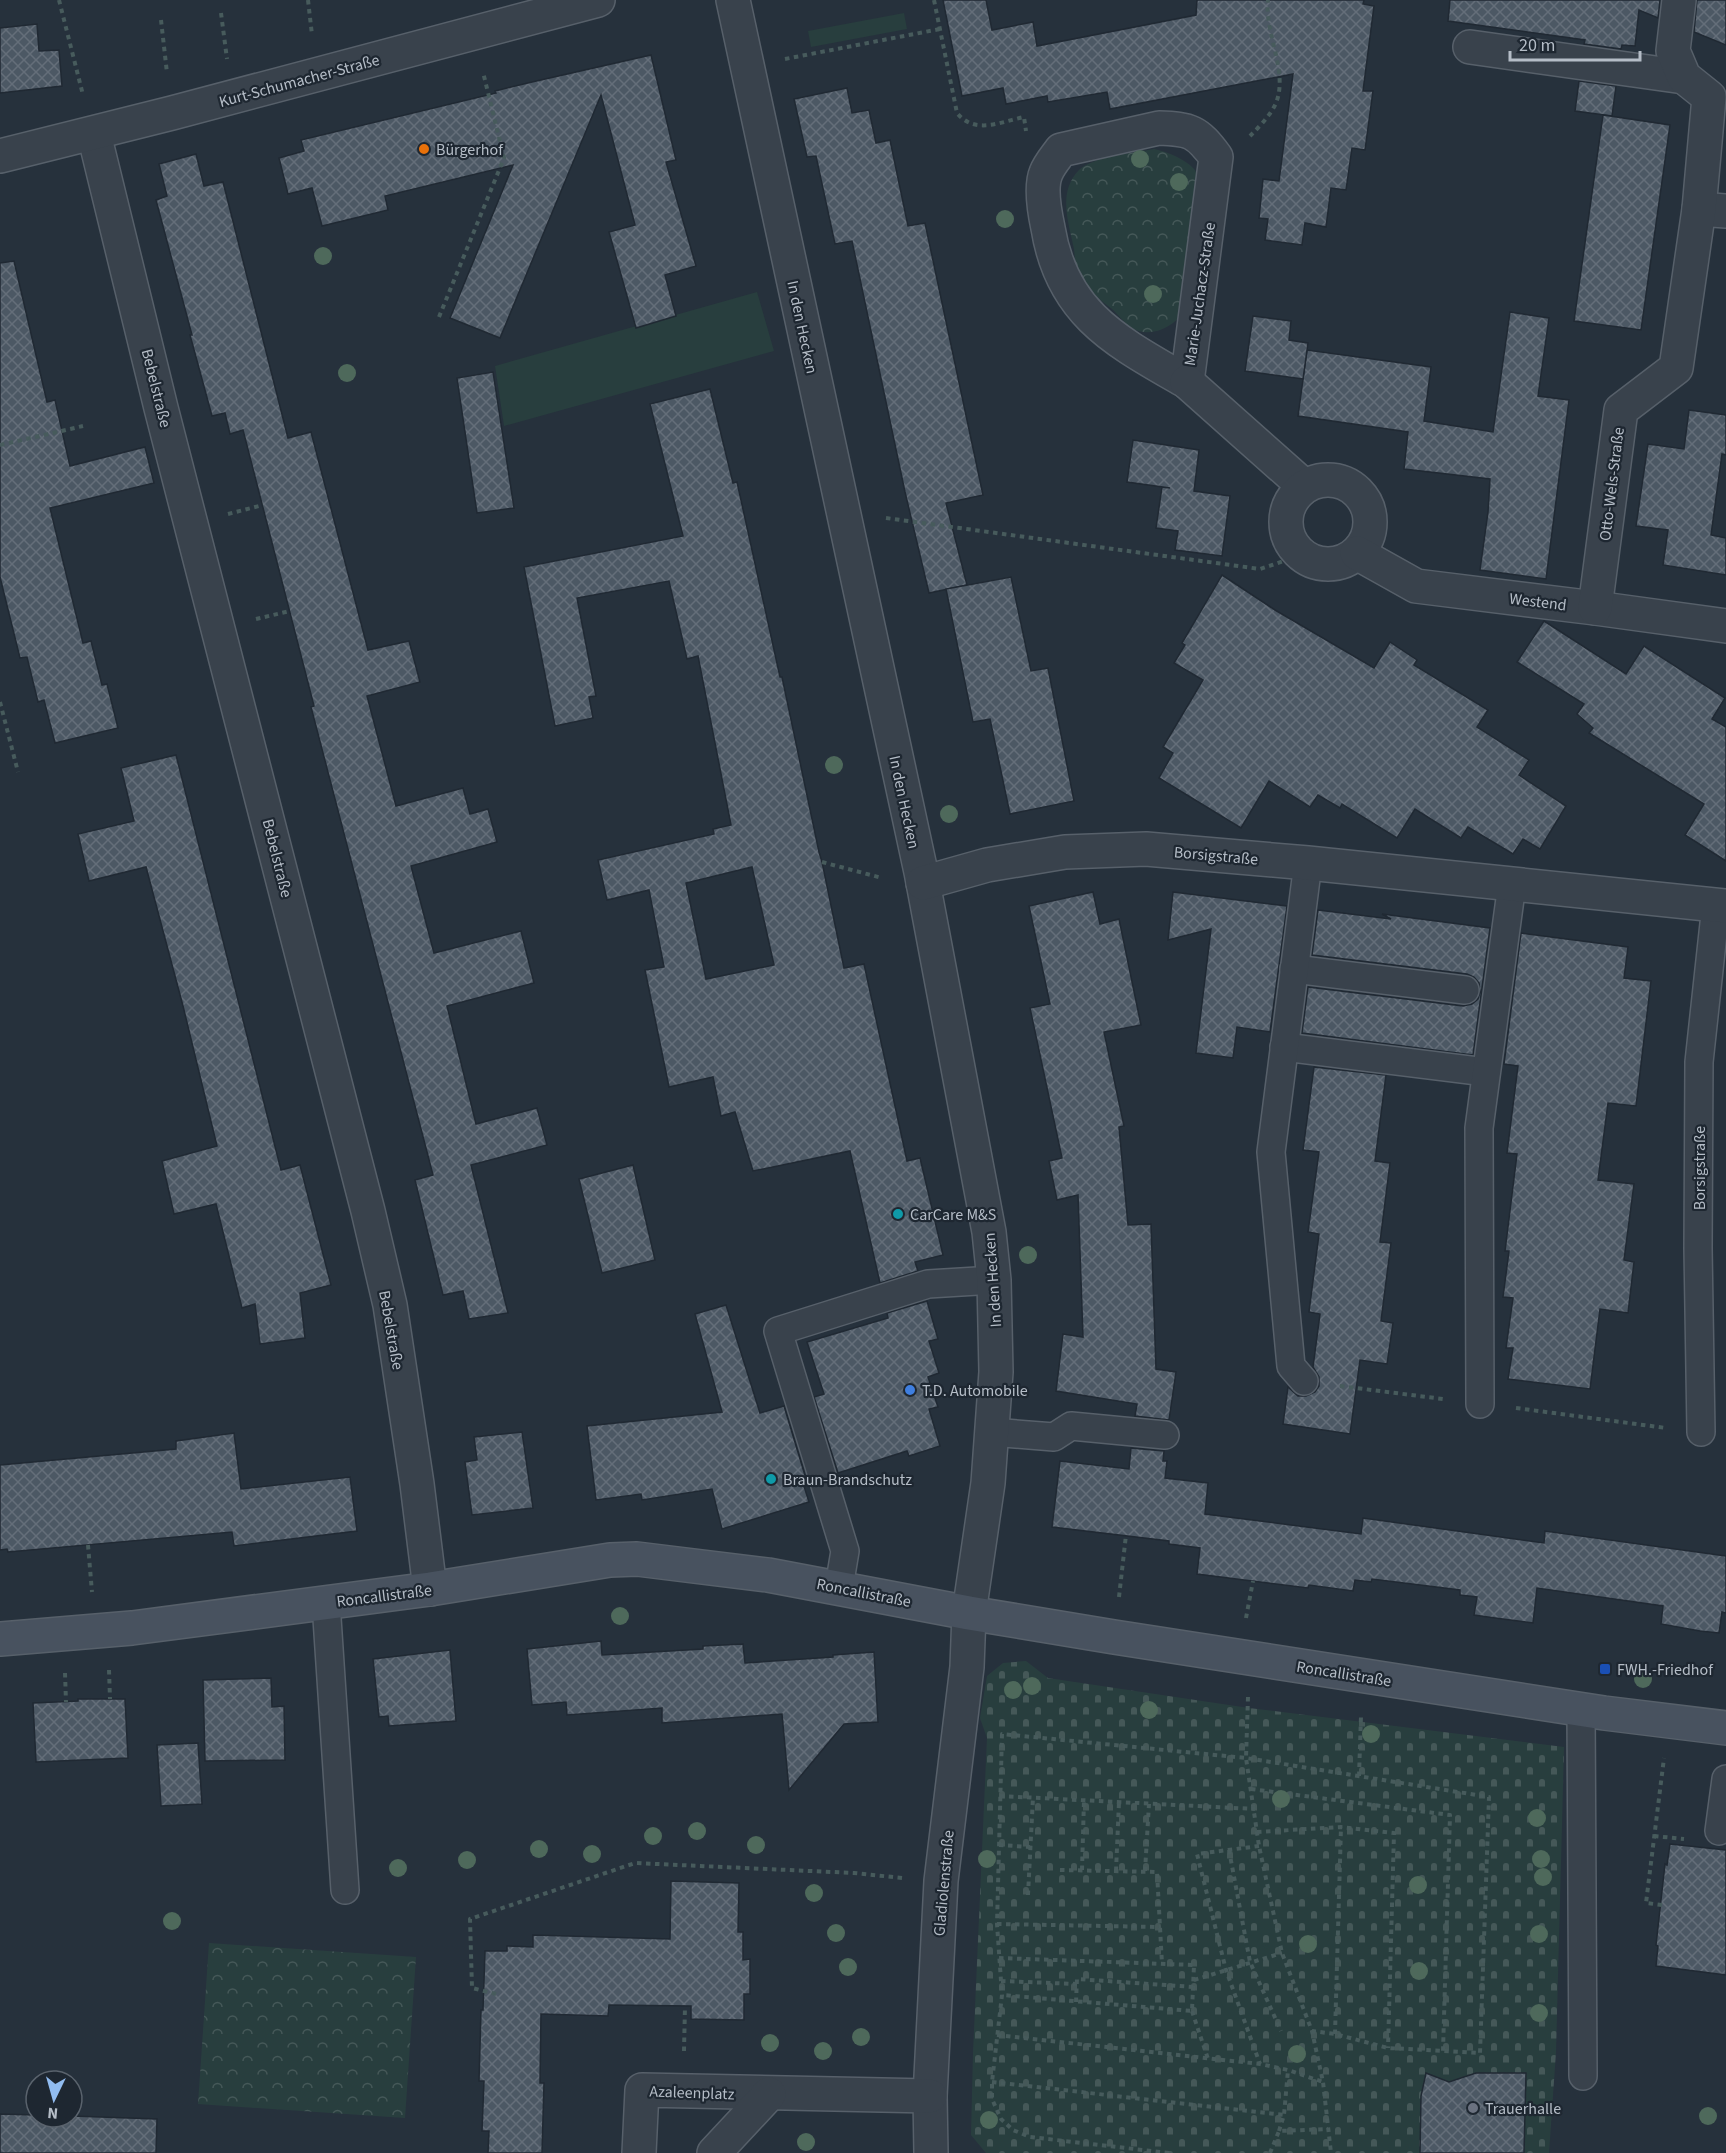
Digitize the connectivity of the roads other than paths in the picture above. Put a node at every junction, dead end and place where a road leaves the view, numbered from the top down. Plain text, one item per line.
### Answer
1 (598, 0) edge
2 (733, 0) edge
3 (1679, 0) edge
4 (1470, 47) dead end
5 (1706, 94) edge
6 (94, 134) junction
7 (0, 156) edge
8 (1712, 210) edge
9 (1187, 382) junction
10 (1304, 486) junction
11 (1357, 553) junction
12 (1595, 608) junction
13 (1726, 626) edge
14 (1308, 863) junction
15 (922, 878) junction
16 (1512, 884) junction
17 (1721, 906) edge
18 (1294, 969) junction
19 (1465, 990) dead end
20 (1284, 1047) junction
21 (1486, 1072) junction
22 (994, 1280) junction
23 (1304, 1381) dead end
24 (1480, 1404) dead end
25 (992, 1432) junction
26 (1701, 1432) dead end
27 (1164, 1435) dead end
28 (839, 1587) junction
29 (430, 1589) junction
30 (326, 1603) junction
31 (969, 1613) junction
32 (0, 1639) edge
33 (1581, 1709) junction
34 (1726, 1728) edge
35 (1726, 1779) edge
36 (1719, 1831) dead end
37 (345, 1890) dead end
38 (1583, 2076) dead end
39 (769, 2094) junction
40 (930, 2096) junction
41 (639, 2153) edge
42 (714, 2153) edge
43 (931, 2153) edge

1 - 6 street, Kurt-Schumacher-Straße
2 - 15 street, In den Hecken
3 - 5 street, Otto-Wels-Straße
4 - 5 street
5 - 8 street, Otto-Wels-Straße
6 - 7 street, Kurt-Schumacher-Straße
6 - 29 street, Bebelstraße
8 - 12 street, Otto-Wels-Straße
9 - 9 street, Marie-Juchacz-Straße
9 - 10 street
10 - 11 street
10 - 11 street
11 - 12 street, Westend
12 - 13 street, Westend
14 - 15 street, Borsigstraße
14 - 16 street, Borsigstraße
14 - 18 lane
15 - 22 street, In den Hecken
16 - 17 street, Borsigstraße
16 - 21 lane
17 - 26 lane, Borsigstraße
18 - 19 lane
18 - 20 lane
20 - 21 lane
20 - 23 lane
21 - 24 lane
22 - 25 street, In den Hecken
22 - 28 lane
25 - 27 lane
25 - 31 street, In den Hecken
28 - 29 street, Roncallistraße
28 - 31 street, Roncallistraße
29 - 30 street, Roncallistraße
30 - 32 street, Roncallistraße
30 - 37 lane
31 - 33 street, Roncallistraße
31 - 40 street, Gladiolenstraße
33 - 34 street, Roncallistraße
33 - 38 lane
35 - 36 lane
39 - 40 street, Azaleenplatz
39 - 41 street, Azaleenplatz
39 - 42 street, Azaleenplatz
40 - 43 street, Gladiolenstraße

